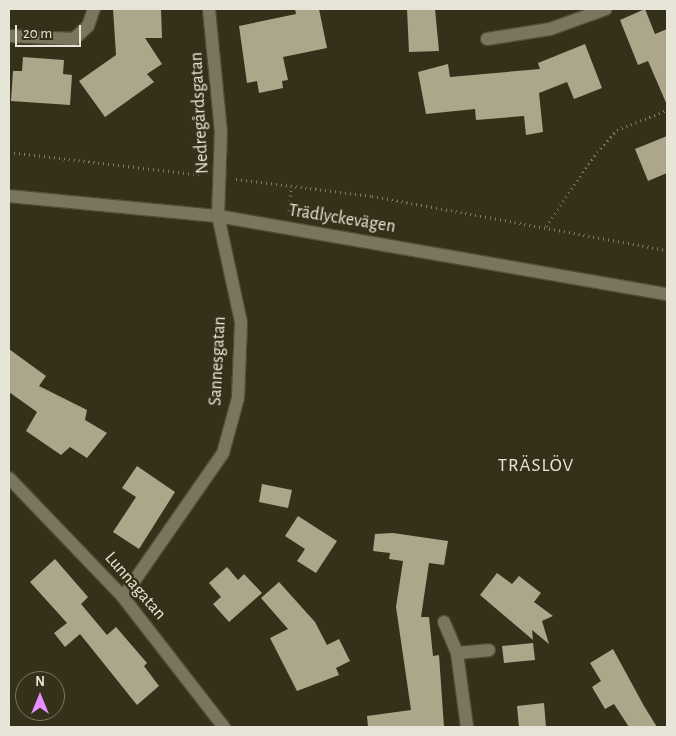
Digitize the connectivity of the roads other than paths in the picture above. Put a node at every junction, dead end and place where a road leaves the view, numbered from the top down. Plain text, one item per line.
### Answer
1 (94, 9) edge
2 (209, 9) edge
3 (606, 9) edge
4 (9, 36) edge
5 (487, 39) dead end
6 (9, 196) edge
7 (218, 216) junction
8 (667, 294) edge
9 (9, 478) edge
10 (123, 597) junction
11 (444, 622) dead end
12 (489, 650) dead end
13 (457, 653) junction
14 (224, 727) edge
15 (467, 727) edge

1 - 4 street
2 - 7 street, Nedregårdsgatan
3 - 5 street
6 - 7 street, Trädlyckevägen
7 - 8 street, Trädlyckevägen
7 - 10 street, Sannesgatan
9 - 10 street, Lunnagatan
10 - 14 street, Lunnagatan
11 - 13 street
12 - 13 street
13 - 15 street

